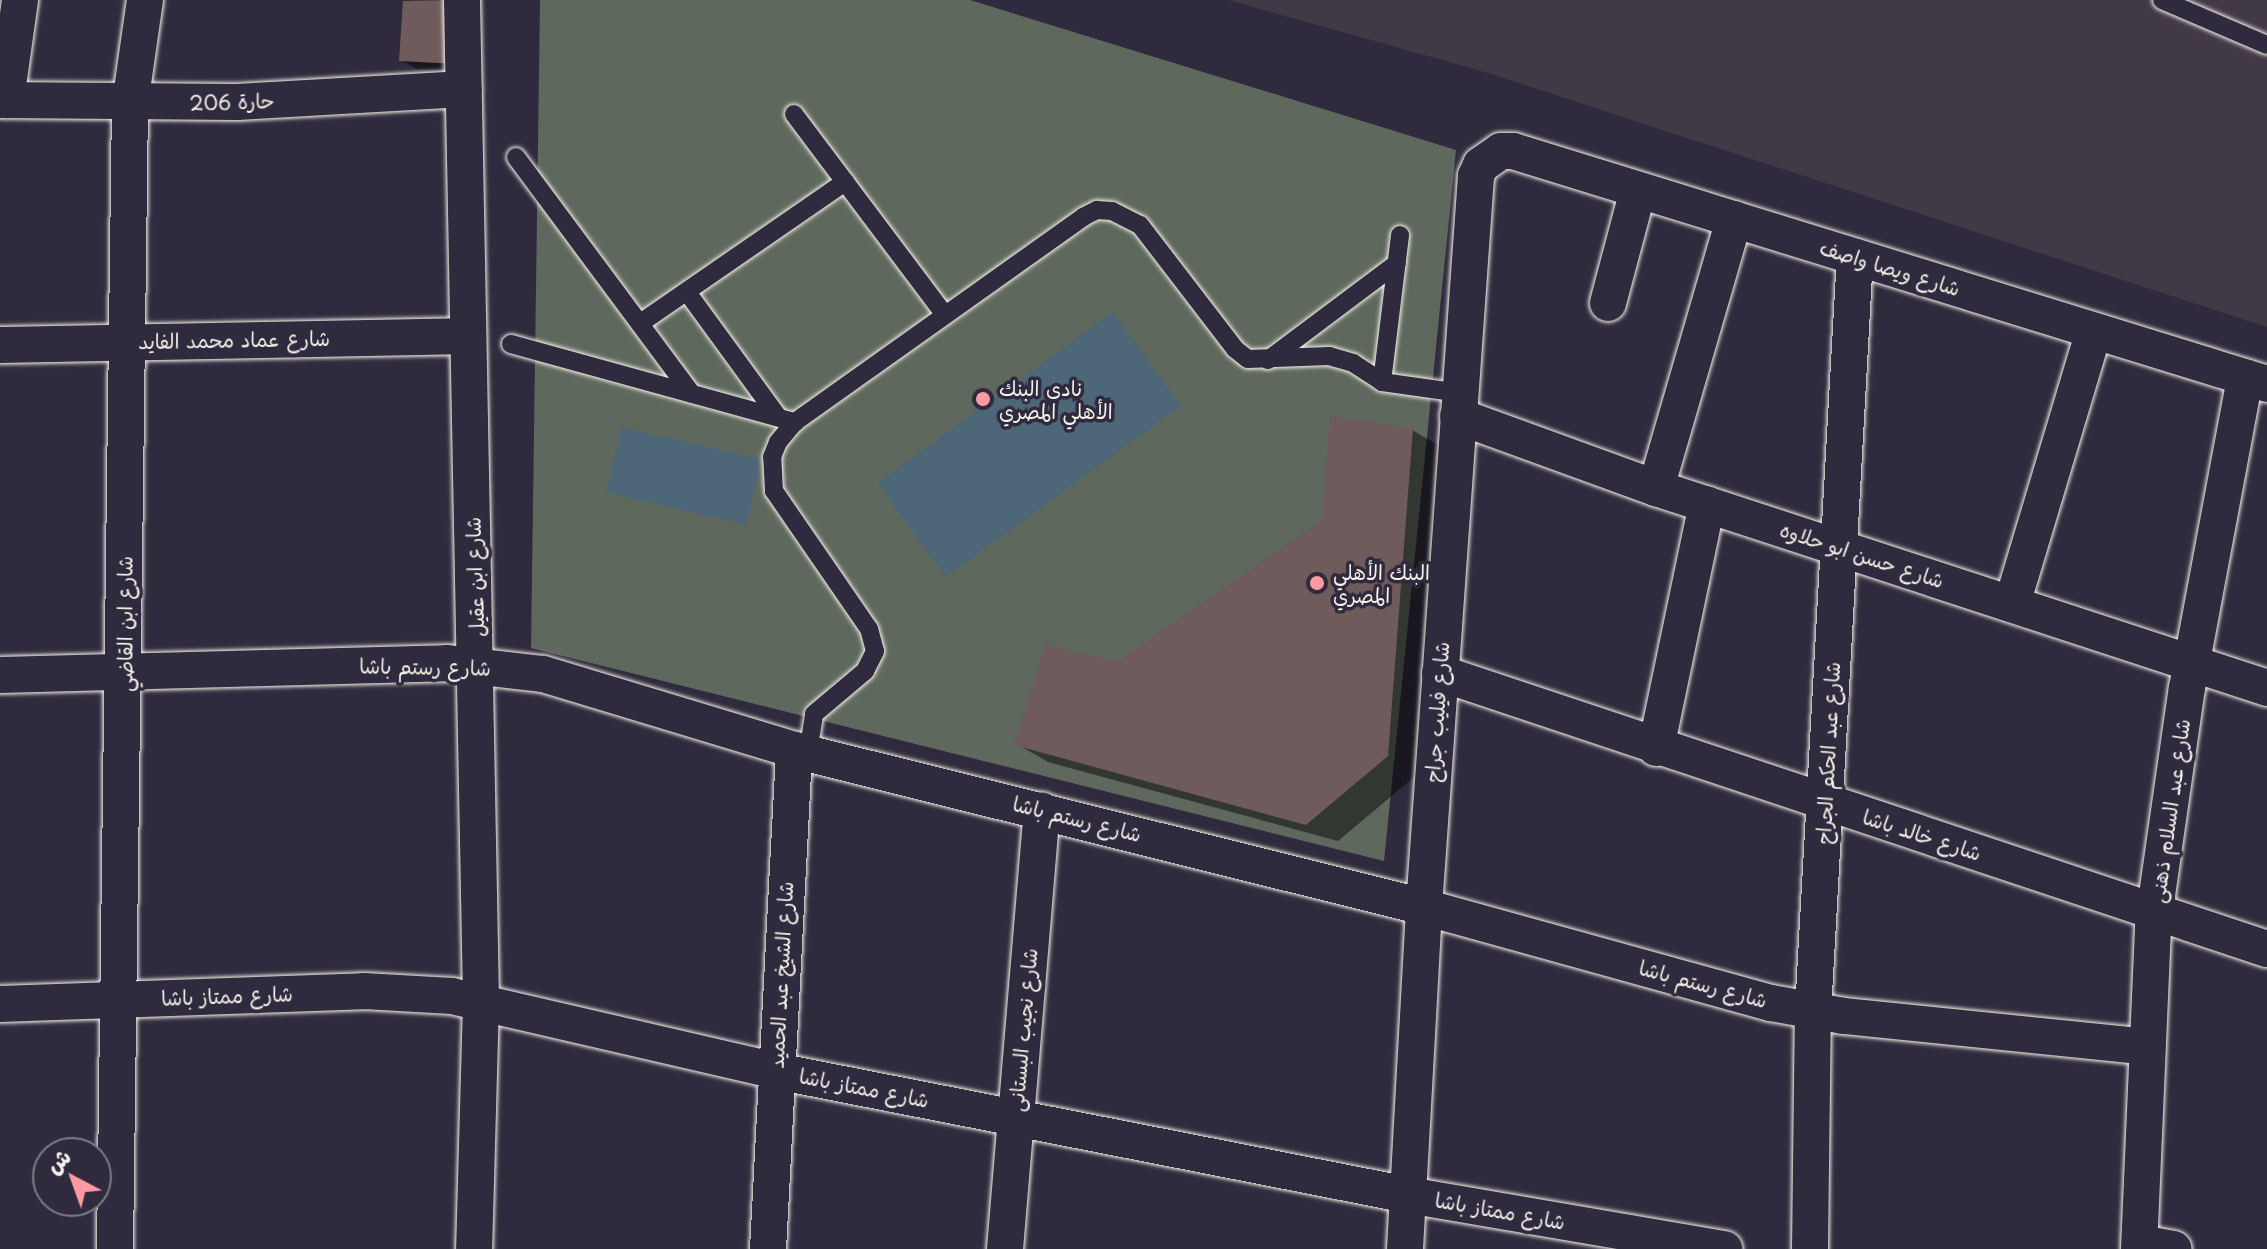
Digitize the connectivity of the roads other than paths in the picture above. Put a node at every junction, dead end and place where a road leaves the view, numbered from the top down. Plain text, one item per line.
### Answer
1 (20, 0) edge
2 (145, 0) edge
3 (462, 0) edge
4 (2162, 0) edge
5 (2267, 45) edge
6 (464, 89) junction
7 (3, 100) edge
8 (130, 104) junction
9 (794, 114) dead end
10 (1513, 151) joint
11 (516, 157) dead end
12 (845, 182) junction
13 (1638, 190) junction
14 (1734, 219) junction
15 (1400, 235) dead end
16 (1855, 257) junction
17 (1397, 263) junction
18 (687, 292) junction
19 (1608, 303) dead end
20 (945, 315) junction
21 (642, 322) junction
22 (2094, 331) junction
23 (468, 336) junction
24 (126, 342) junction
25 (511, 344) dead end
26 (0, 345) edge
27 (1268, 360) junction
28 (2256, 381) edge
29 (1382, 382) junction
30 (692, 394) junction
31 (1459, 405) junction
32 (786, 419) junction
33 (1656, 488) junction
34 (1707, 504) junction
35 (1839, 548) junction
36 (2012, 604) junction
37 (2191, 663) junction
38 (477, 665) junction
39 (125, 671) junction
40 (1440, 673) junction
41 (0, 675) edge
42 (2267, 688) edge
43 (1656, 748) junction
44 (801, 752) junction
45 (1825, 804) junction
46 (1042, 811) junction
47 (1424, 907) junction
48 (2155, 912) junction
49 (2267, 949) edge
50 (119, 1000) junction
51 (481, 1002) junction
52 (0, 1004) edge
53 (1813, 1012) junction
54 (2147, 1047) junction
55 (776, 1071) junction
56 (1015, 1116) junction
57 (1408, 1195) junction
58 (1659, 1244) edge
59 (2151, 1247) edge
60 (115, 1249) edge
61 (474, 1249) edge
62 (768, 1249) edge
63 (1005, 1249) edge
64 (1405, 1249) edge
65 (1724, 1249) edge
66 (1810, 1249) edge

1 - 7 street
2 - 8 street, شارع ابن القاضي
3 - 6 street, شارع ابن عقيل
4 - 5 lane
6 - 8 street, حارة 206
6 - 23 street, شارع ابن عقيل
7 - 8 street, حارة 206
8 - 24 street, شارع ابن القاضي
9 - 12 lane
10 - 13 street, شارع ويصا واصف
10 - 31 street, شارع فيليب جراح
11 - 21 lane
12 - 18 lane
12 - 20 lane
13 - 14 street, شارع ويصا واصف
13 - 19 street
14 - 16 street, شارع ويصا واصف
14 - 33 street
15 - 17 lane
16 - 22 street, شارع ويصا واصف
16 - 35 street, شارع عبد الحكم الجراح
17 - 27 lane
17 - 29 lane
18 - 21 lane
18 - 32 lane
20 - 27 lane
20 - 32 lane
21 - 30 lane
22 - 28 street, شارع ويصا واصف
22 - 36 street
23 - 24 street, شارع عماد محمد الفايد
23 - 38 street, شارع ابن عقيل
24 - 26 street, شارع عماد محمد الفايد
24 - 39 street, شارع ابن القاضي
25 - 30 lane
27 - 29 lane
28 - 37 street, شارع عبد السلام ذهنى
29 - 31 lane
30 - 32 lane
31 - 33 street, شارع حسن ابو حلاوه
31 - 40 street, شارع فيليب جراح
32 - 44 lane
33 - 34 street, شارع حسن ابو حلاوه
34 - 35 street, شارع حسن ابو حلاوه
34 - 43 street
35 - 36 street, شارع حسن ابو حلاوه
35 - 45 street, شارع عبد الحكم الجراح
36 - 37 street, شارع حسن ابو حلاوه
37 - 42 street, شارع حسن ابو حلاوه
37 - 48 street, شارع عبد السلام ذهنى
38 - 39 street, شارع رستم باشا
38 - 44 street, شارع رستم باشا
38 - 51 street, شارع ابن عقيل
39 - 41 street, شارع رستم باشا
39 - 50 street, شارع ابن القاضي
40 - 43 street, شارع خالد باشا
40 - 47 street, شارع فيليب جراح
43 - 45 street, شارع خالد باشا
44 - 46 street, شارع رستم باشا
44 - 55 street, شارع الشيخ عبد الحميد
45 - 48 street, شارع خالد باشا
45 - 53 street, شارع عبد الحكم الجراح
46 - 47 street, شارع رستم باشا
46 - 56 street, شارع نجيب البستانى
47 - 53 street, شارع رستم باشا
47 - 57 street, شارع فيليب جراح
48 - 49 street, شارع خالد باشا
48 - 54 street, شارع عبد السلام ذهنى
50 - 51 street, شارع ممتاز باشا
50 - 52 street, شارع ممتاز باشا
50 - 60 street, شارع ابن القاضي
51 - 55 street, شارع ممتاز باشا
51 - 61 street, شارع ابن عقيل
53 - 54 street, شارع رستم باشا
53 - 66 street, شارع عبد الحكم الجراح
54 - 59 street, شارع عبد السلام ذهنى
55 - 56 street, شارع ممتاز باشا
55 - 62 street, شارع الشيخ عبد الحميد
56 - 57 street, شارع ممتاز باشا
56 - 63 street, شارع نجيب البستانى
57 - 58 street, شارع ممتاز باشا
57 - 64 street, شارع فيليب جراح
58 - 65 street, شارع ممتاز باشا

